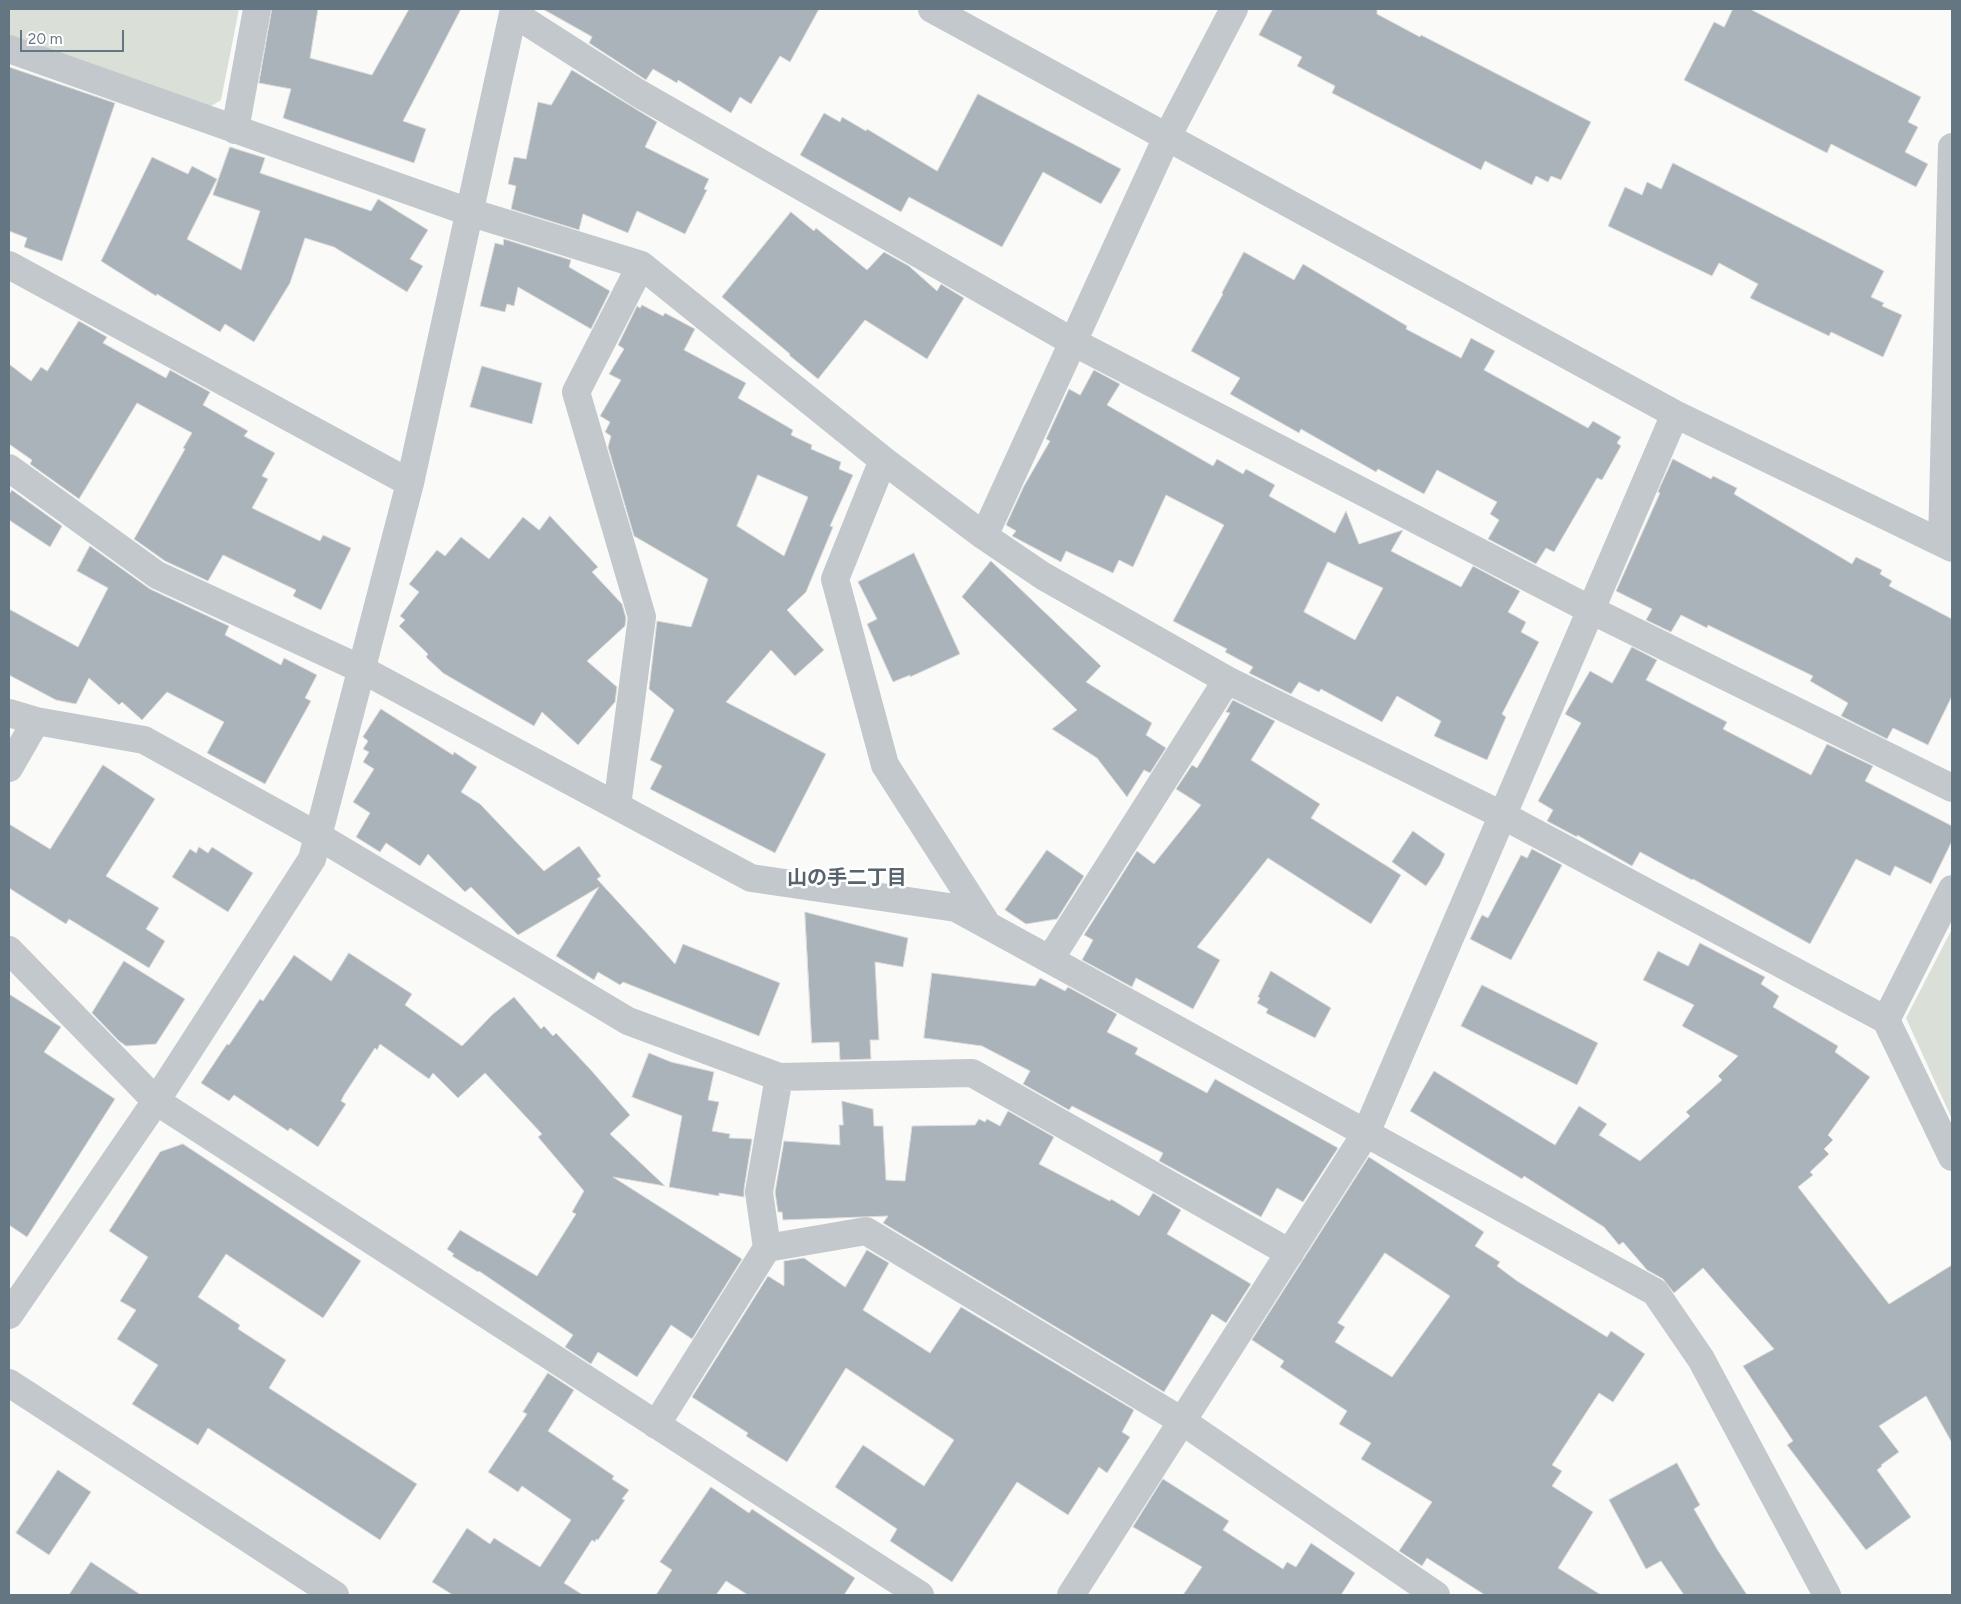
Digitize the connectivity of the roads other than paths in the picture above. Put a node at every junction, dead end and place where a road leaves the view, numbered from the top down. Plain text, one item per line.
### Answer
1 (257, 9) edge
2 (932, 9) edge
3 (1234, 9) edge
4 (514, 11) edge
5 (9, 49) edge
6 (235, 130) junction
7 (1167, 138) junction
8 (1952, 147) edge
9 (470, 212) junction
10 (9, 265) edge
11 (641, 265) junction
12 (1073, 342) junction
13 (1675, 414) junction
14 (883, 460) junction
15 (9, 468) edge
16 (410, 483) junction
17 (984, 536) junction
18 (1947, 546) edge
19 (1591, 610) junction
20 (361, 670) junction
21 (1227, 680) junction
22 (9, 713) edge
23 (36, 721) junction
24 (9, 768) edge
25 (1952, 788) edge
26 (617, 806) junction
27 (1502, 816) junction
28 (318, 836) junction
29 (1952, 889) edge
30 (986, 924) junction
31 (9, 950) edge
32 (1050, 960) junction
33 (1886, 1020) junction
34 (779, 1077) junction
35 (156, 1101) junction
36 (1366, 1132) junction
37 (1952, 1157) edge
38 (767, 1248) junction
39 (1290, 1253) junction
40 (9, 1315) edge
41 (9, 1383) edge
42 (1182, 1421) junction
43 (656, 1425) junction
44 (335, 1595) edge
45 (920, 1595) edge
46 (1071, 1595) edge
47 (1436, 1595) edge
48 (1827, 1595) edge

1 - 6 street
2 - 7 street
3 - 7 street
4 - 9 street
4 - 12 street
5 - 6 street
6 - 9 street
7 - 12 street
7 - 13 street
8 - 18 street
9 - 11 street
9 - 16 street
10 - 16 street
11 - 14 street
11 - 26 street
12 - 17 street
12 - 19 street
13 - 18 street
13 - 19 street
14 - 17 street
14 - 30 street
15 - 20 street
16 - 20 street
17 - 21 street
19 - 25 street
19 - 27 street
20 - 26 street
20 - 28 street
21 - 27 street
21 - 32 street
22 - 23 street
23 - 24 street
23 - 28 street
26 - 30 street
27 - 33 street
27 - 36 street
28 - 34 street
28 - 35 street
29 - 33 street
30 - 32 street
31 - 35 street
32 - 36 street
33 - 37 street
34 - 38 street
34 - 39 street
35 - 40 street
35 - 43 street
36 - 39 street
36 - 48 street
38 - 42 street
38 - 43 street
39 - 42 street
41 - 44 street
42 - 46 street
42 - 47 street
43 - 45 street

